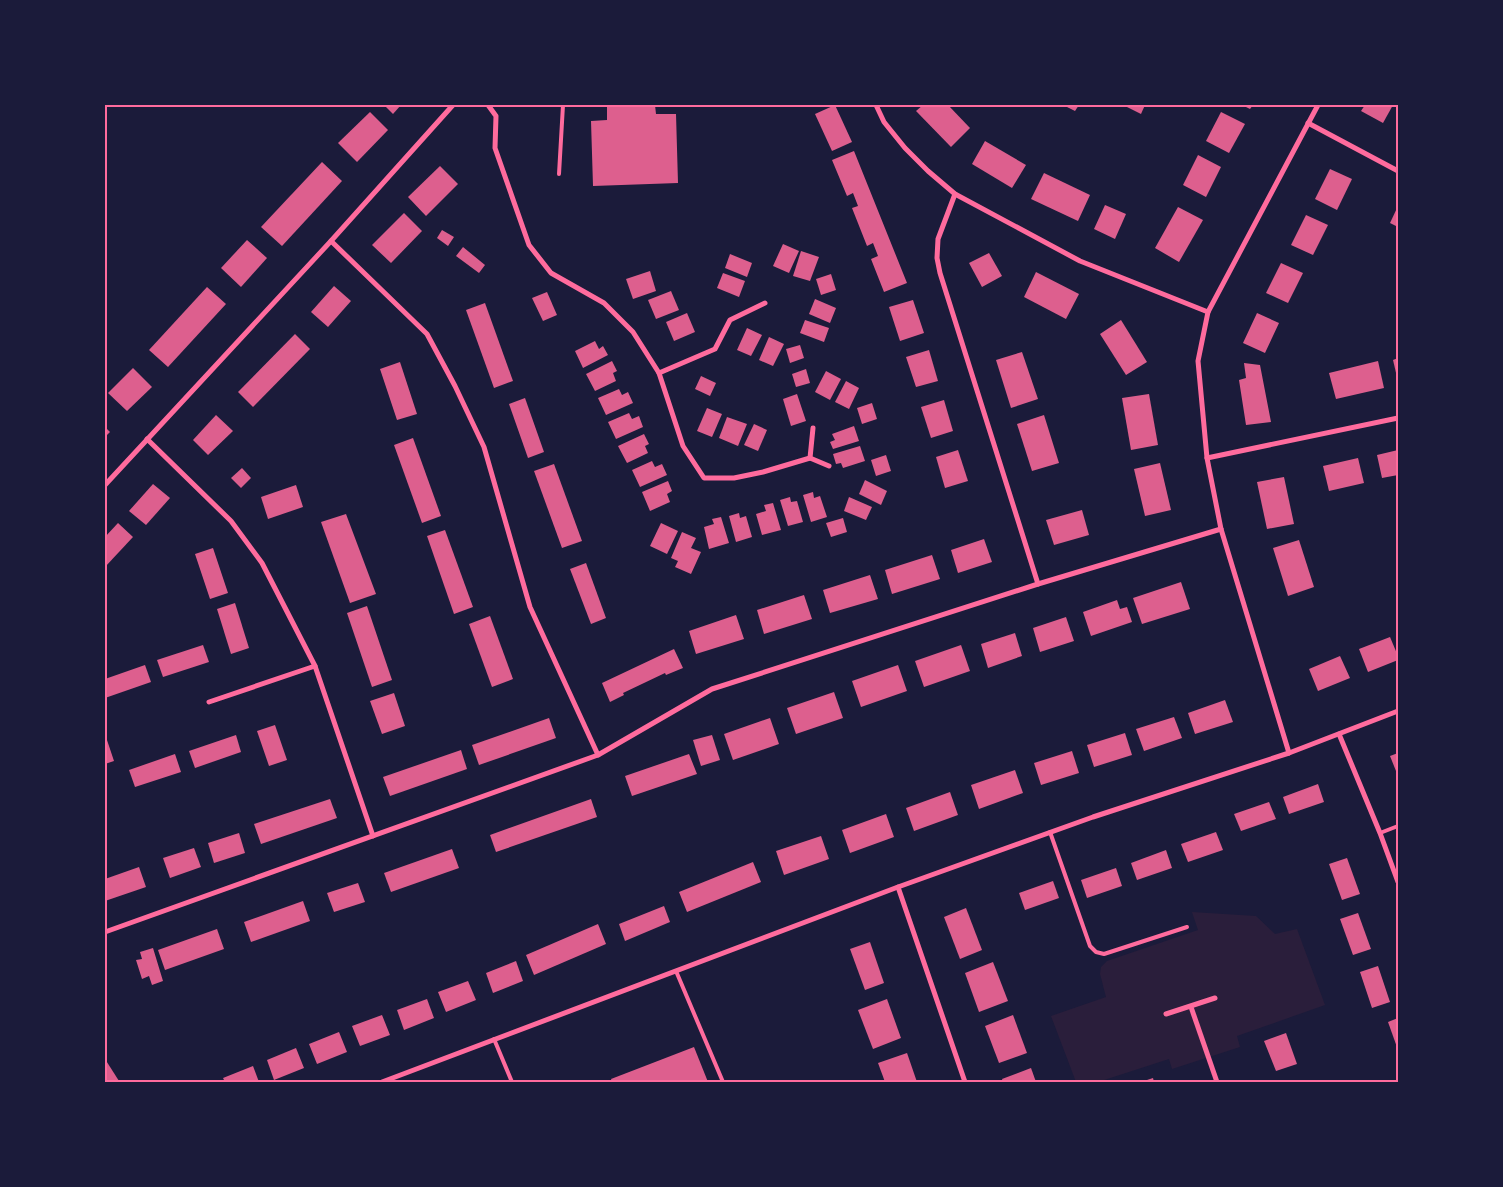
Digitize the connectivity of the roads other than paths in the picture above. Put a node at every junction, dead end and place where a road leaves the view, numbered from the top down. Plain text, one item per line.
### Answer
1 (453, 105) edge
2 (488, 105) edge
3 (563, 105) edge
4 (876, 105) edge
5 (1318, 105) edge
6 (1308, 123) junction
7 (1398, 171) edge
8 (559, 174) dead end
9 (955, 194) junction
10 (331, 241) junction
11 (765, 303) dead end
12 (1208, 312) junction
13 (658, 374) junction
14 (1398, 418) edge
15 (813, 428) dead end
16 (147, 439) junction
17 (810, 458) junction
18 (1207, 458) junction
19 (829, 466) dead end
20 (105, 485) edge
21 (1221, 529) junction
22 (1038, 584) junction
23 (315, 666) junction
24 (209, 702) dead end
25 (1398, 711) edge
26 (1339, 734) junction
27 (1289, 753) junction
28 (598, 755) junction
29 (1398, 826) edge
30 (1050, 832) junction
31 (1380, 832) junction
32 (373, 836) junction
33 (1398, 882) edge
34 (898, 887) junction
35 (1187, 927) dead end
36 (105, 932) edge
37 (676, 971) junction
38 (1215, 998) dead end
39 (1191, 1007) junction
40 (1166, 1014) dead end
41 (494, 1039) junction
42 (382, 1082) edge
43 (512, 1082) edge
44 (722, 1082) edge
45 (965, 1082) edge
46 (1217, 1082) edge

1 - 10 street
2 - 13 street
3 - 8 lane
4 - 9 street
5 - 6 street
6 - 7 street
6 - 12 street
9 - 12 street
9 - 22 street
10 - 16 street
10 - 28 street
11 - 13 street
12 - 18 street
13 - 17 street
14 - 18 street
15 - 17 street
16 - 20 street
16 - 23 street
17 - 19 street
18 - 21 street
21 - 22 street
21 - 27 street
22 - 28 street
23 - 24 street
23 - 32 street
25 - 26 street
26 - 27 street
26 - 31 street
27 - 30 street
28 - 32 street
29 - 31 lane
30 - 34 street
30 - 35 lane
31 - 33 street
32 - 36 street
34 - 37 street
34 - 45 street
37 - 41 street
37 - 44 lane
38 - 39 street
39 - 40 street
39 - 46 street
41 - 42 street
41 - 43 lane

